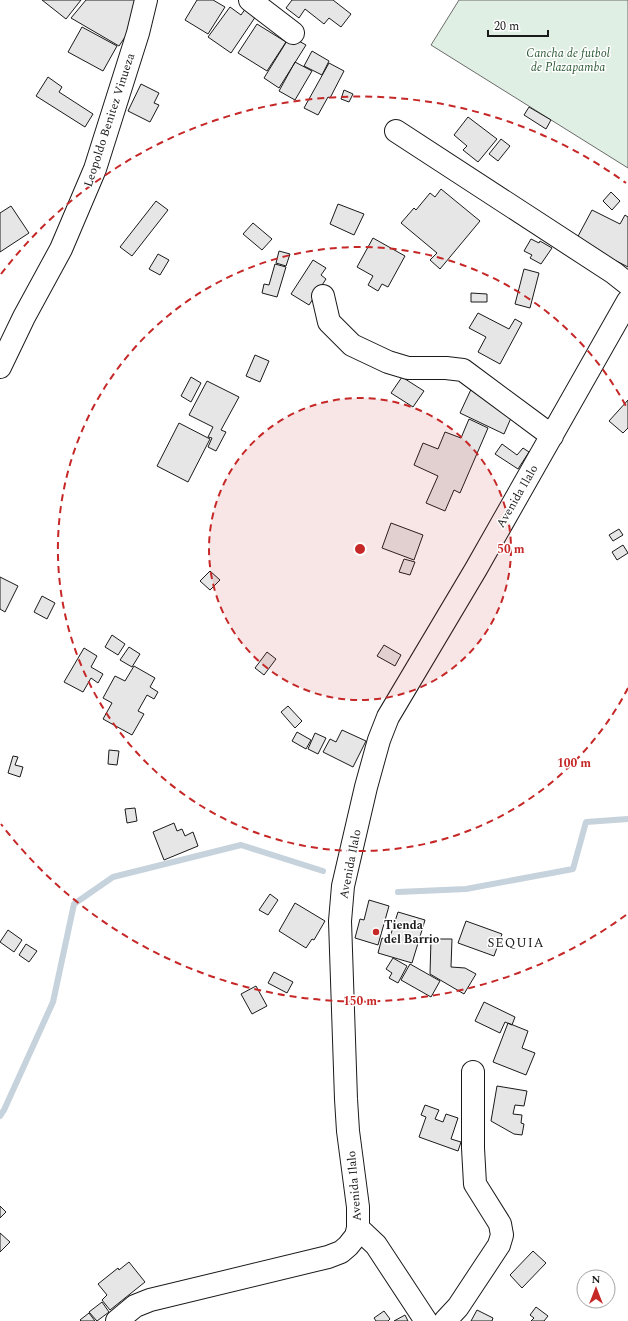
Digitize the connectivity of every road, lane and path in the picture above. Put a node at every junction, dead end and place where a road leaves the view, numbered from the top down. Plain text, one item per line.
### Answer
1 (146, 0) edge
2 (250, 0) edge
3 (293, 33) dead end
4 (396, 131) dead end
5 (628, 284) edge
6 (323, 296) dead end
7 (628, 301) edge
8 (0, 367) edge
9 (552, 436) junction
10 (473, 1072) dead end
11 (358, 1228) junction
12 (119, 1320) edge
13 (426, 1321) edge
14 (445, 1321) edge

1 - 8 street, Leopoldo Benitez Vinueza
2 - 3 street
4 - 5 street
6 - 9 street
7 - 9 street, Avenida Ilalo
9 - 11 street, Avenida Ilalo
10 - 14 street
11 - 12 street, Avenida Ilalo
11 - 13 street

